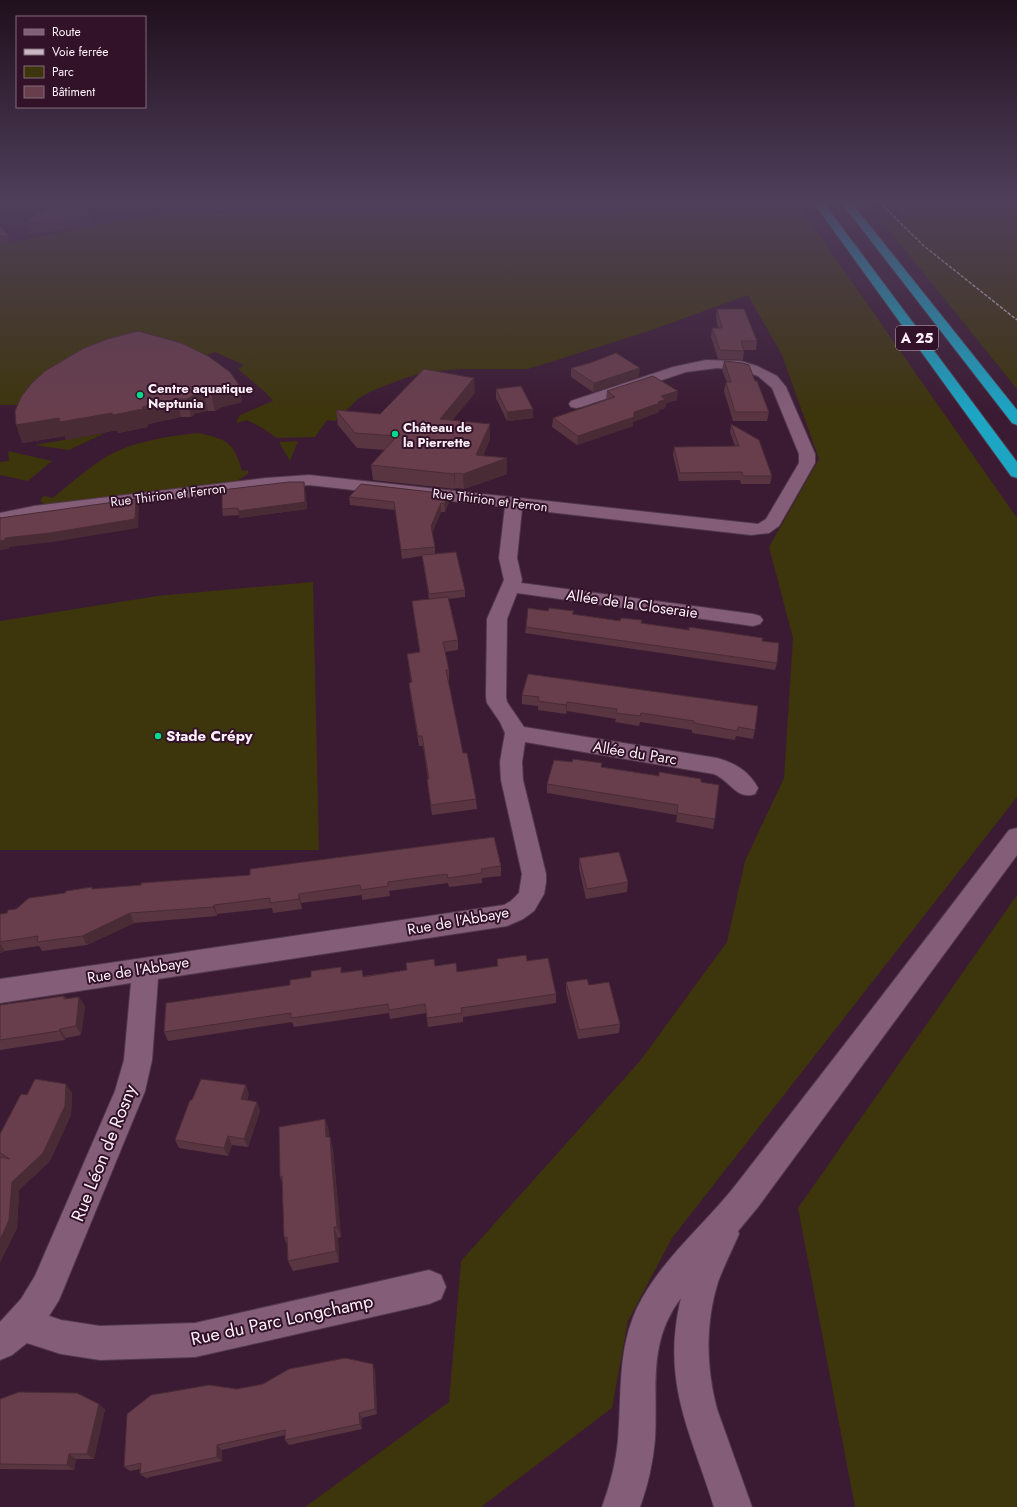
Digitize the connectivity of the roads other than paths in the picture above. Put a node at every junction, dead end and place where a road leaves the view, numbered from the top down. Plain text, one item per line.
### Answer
1 (869, 272) edge
2 (901, 272) edge
3 (576, 404) dead end
4 (1017, 420) edge
5 (1017, 474) edge
6 (514, 503) junction
7 (0, 518) edge
8 (511, 587) junction
9 (753, 620) dead end
10 (516, 734) junction
11 (747, 788) dead end
12 (1017, 837) edge
13 (144, 969) junction
14 (0, 991) edge
15 (731, 1217) junction
16 (429, 1287) dead end
17 (11, 1334) edge
18 (620, 1507) edge
19 (733, 1507) edge

1 - 5 highway, A 25
2 - 4 highway, A 25
3 - 6 street, Rue Thirion et Ferron
6 - 7 street, Rue Thirion et Ferron
6 - 8 street
8 - 9 street, Allée de la Closeraie
8 - 10 street
10 - 11 street, Allée du Parc
10 - 13 street, Rue de l'Abbaye
12 - 15 street
13 - 14 street, Rue de l'Abbaye
13 - 17 street, Rue Léon de Rosny
15 - 18 street
15 - 19 street
16 - 17 street, Rue du Parc Longchamp

